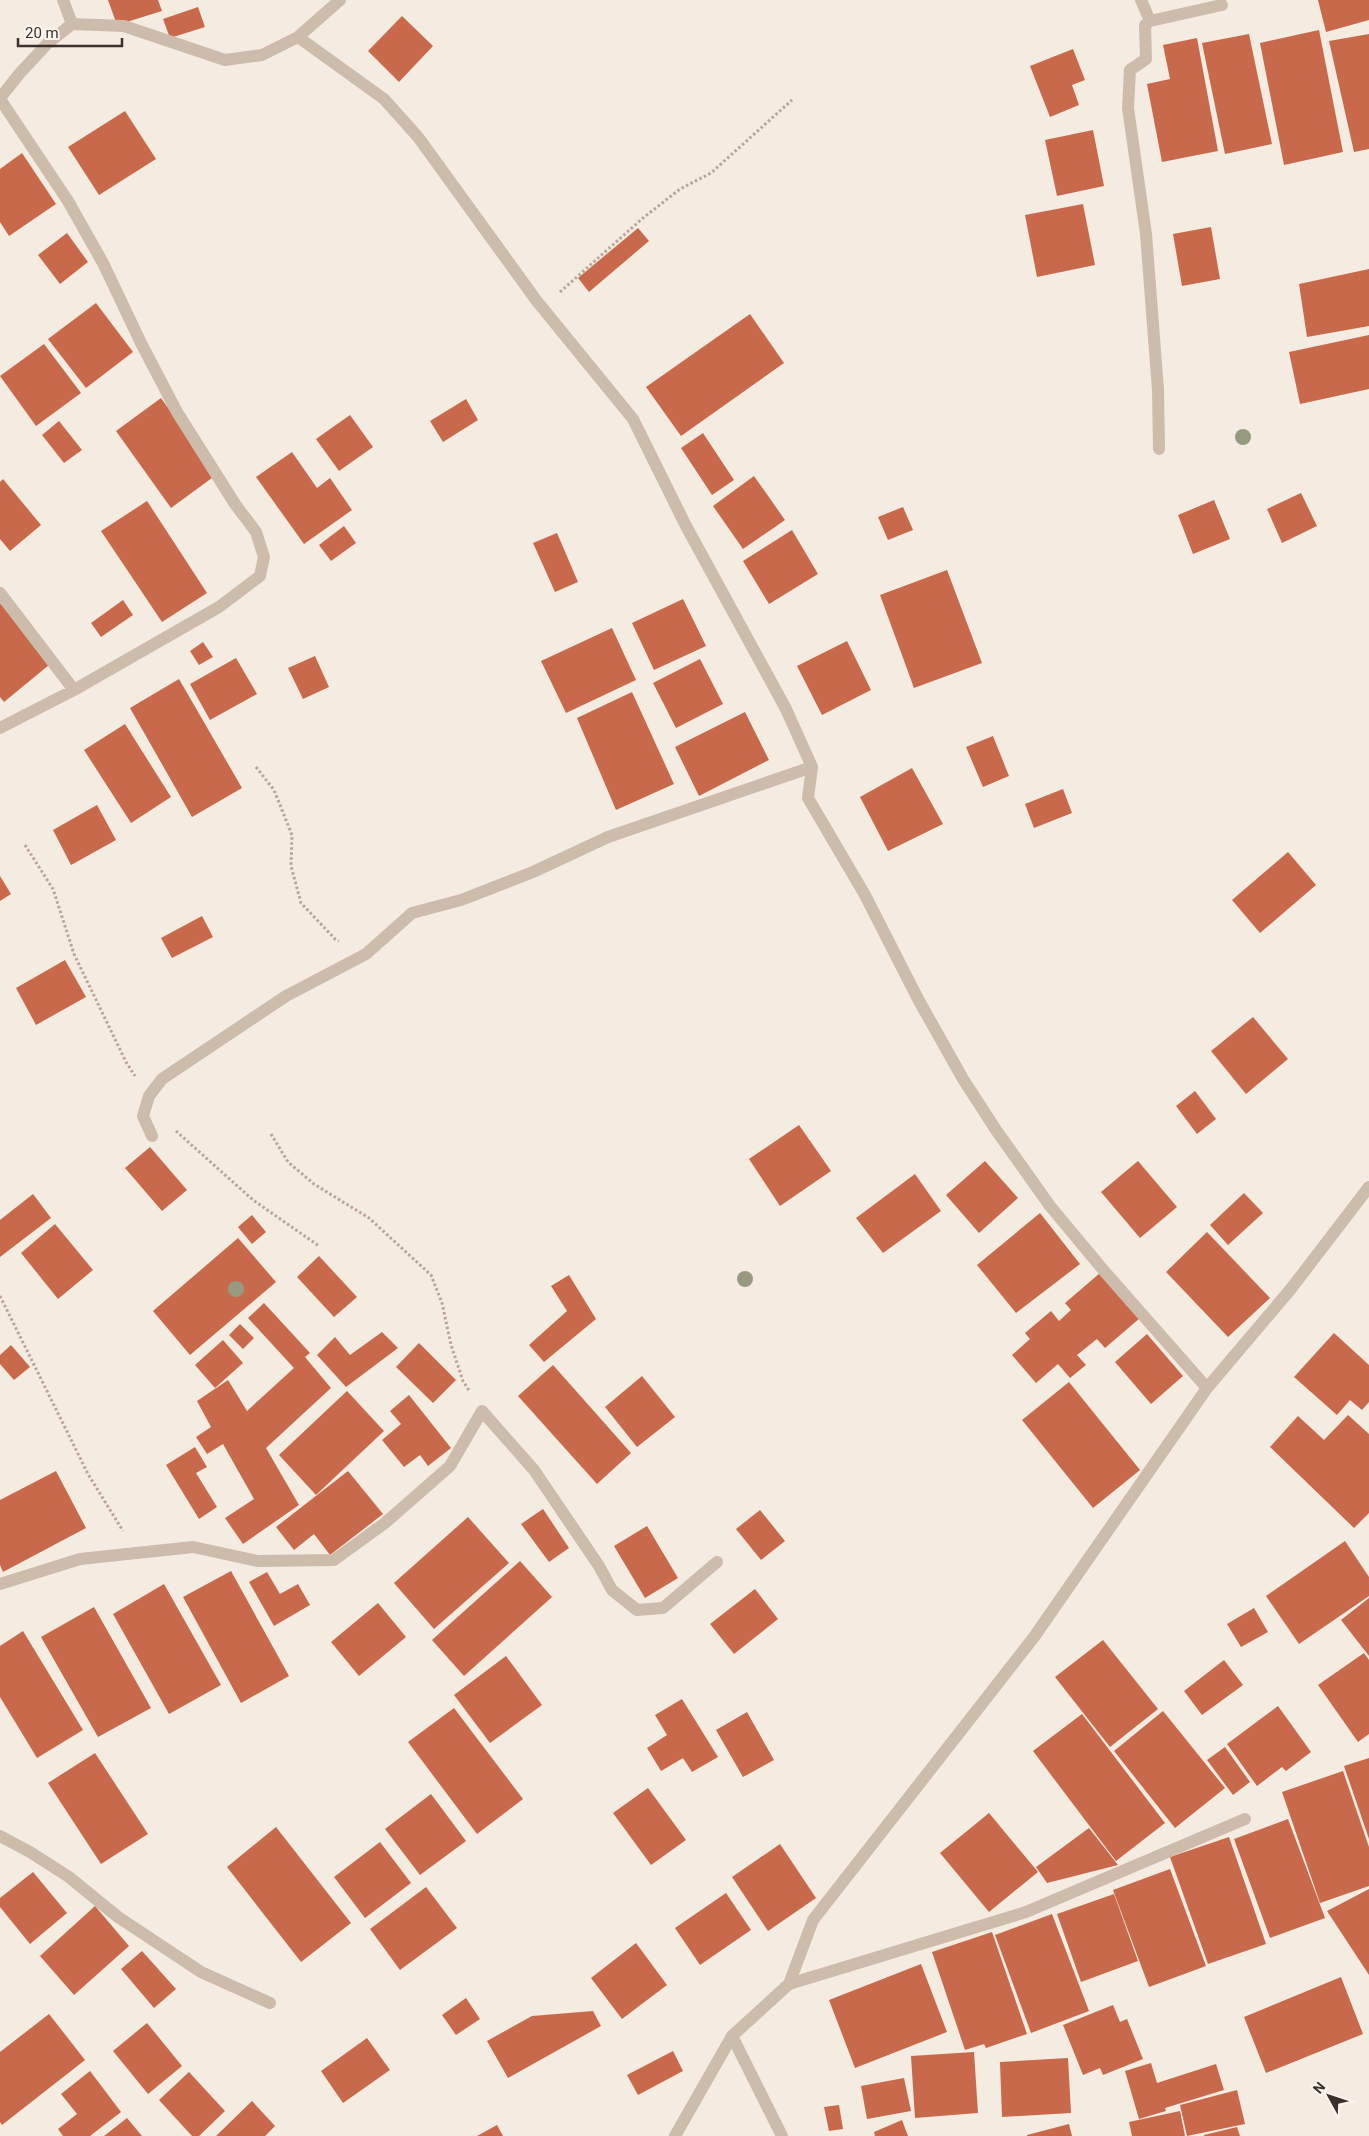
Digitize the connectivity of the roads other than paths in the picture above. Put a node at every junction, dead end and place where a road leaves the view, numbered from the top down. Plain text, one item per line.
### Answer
1 (63, 0) edge
2 (340, 0) edge
3 (1142, 0) edge
4 (1222, 5) dead end
5 (1150, 21) junction
6 (72, 24) junction
7 (298, 37) junction
8 (0, 98) edge
9 (1159, 450) dead end
10 (0, 593) edge
11 (74, 690) junction
12 (0, 728) edge
13 (812, 767) junction
14 (152, 1136) dead end
15 (1369, 1187) edge
16 (1207, 1388) junction
17 (717, 1562) dead end
18 (0, 1584) edge
19 (1245, 1819) dead end
20 (0, 1836) edge
21 (789, 1984) junction
22 (270, 2003) dead end
23 (732, 2036) junction
24 (675, 2136) edge
25 (782, 2136) edge

1 - 6 street
2 - 7 street
3 - 5 street
4 - 5 street
5 - 9 street
6 - 7 street
6 - 8 street
7 - 13 street
8 - 11 street
10 - 11 street
11 - 12 street
13 - 14 street
13 - 16 street
15 - 16 street
16 - 21 street
17 - 18 street
19 - 21 street
20 - 22 street
21 - 23 street
23 - 24 street
23 - 25 street

